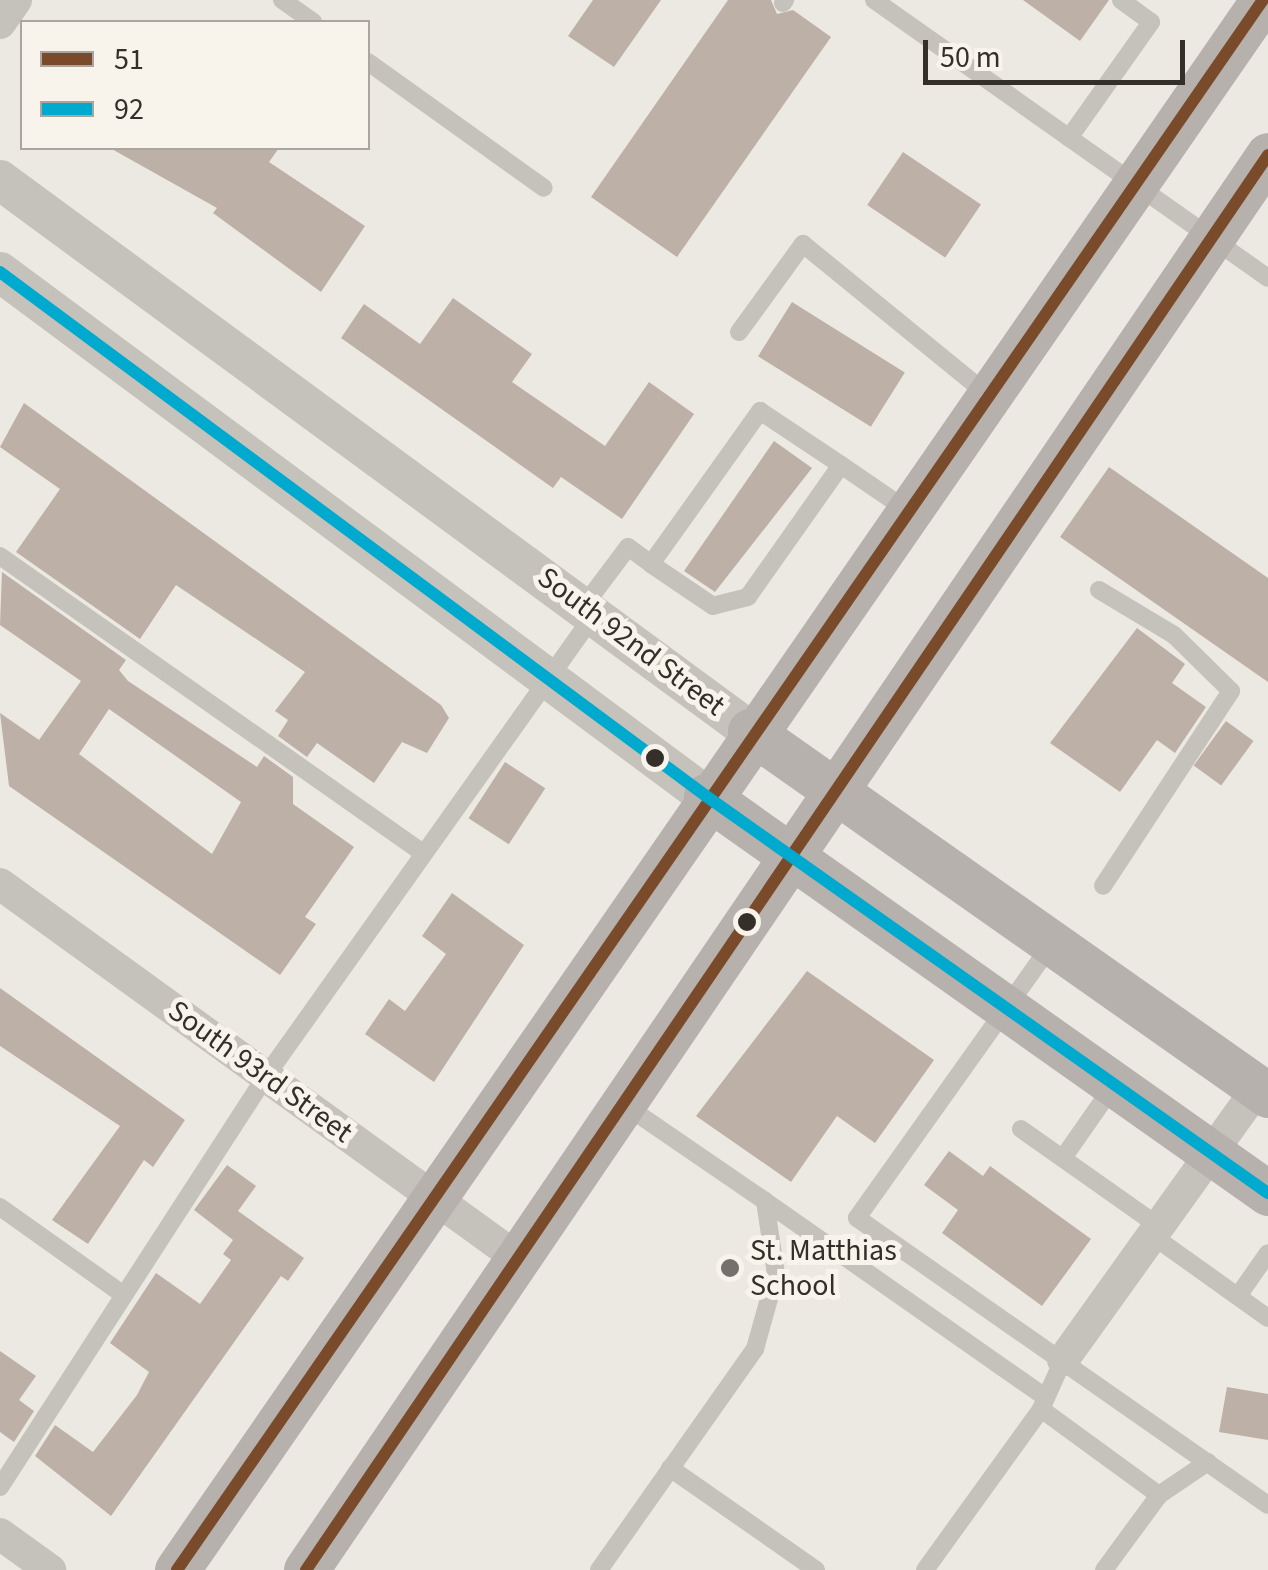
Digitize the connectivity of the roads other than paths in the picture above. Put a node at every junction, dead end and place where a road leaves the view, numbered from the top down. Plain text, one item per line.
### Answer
1 (16, 0) edge
2 (282, 0) edge
3 (874, 0) edge
4 (1121, 0) edge
5 (1263, 0) edge
6 (310, 20) edge
7 (0, 23) edge
8 (370, 63) edge
9 (1069, 138) junction
10 (1268, 155) edge
11 (0, 180) edge
12 (1136, 184) junction
13 (544, 188) dead end
14 (1210, 240) junction
15 (0, 272) edge
16 (1268, 278) edge
17 (740, 332) dead end
18 (988, 394) junction
19 (841, 465) junction
20 (907, 510) junction
21 (0, 556) edge
22 (651, 564) junction
23 (1099, 590) dead end
24 (589, 611) junction
25 (546, 679) junction
26 (750, 731) junction
27 (840, 787) junction
28 (706, 796) junction
29 (423, 853) junction
30 (793, 857) junction
31 (0, 884) edge
32 (1103, 886) dead end
33 (1054, 941) junction
34 (1001, 1007) junction
35 (266, 1076) junction
36 (1114, 1085) junction
37 (1263, 1092) edge
38 (625, 1105) junction
39 (1021, 1129) dead end
40 (1213, 1154) junction
41 (1063, 1158) junction
42 (1268, 1193) edge
43 (432, 1199) junction
44 (765, 1201) junction
45 (0, 1207) edge
46 (1157, 1232) junction
47 (1268, 1252) edge
48 (520, 1260) junction
49 (124, 1296) junction
50 (1238, 1296) junction
51 (1268, 1318) edge
52 (1063, 1360) junction
53 (1044, 1404) junction
54 (1208, 1462) junction
55 (670, 1468) junction
56 (0, 1487) edge
57 (1160, 1495) junction
58 (1268, 1504) edge
59 (0, 1534) edge
60 (50, 1570) edge
61 (178, 1570) edge
62 (306, 1570) edge
63 (599, 1570) edge
64 (816, 1570) edge
65 (924, 1570) edge
66 (1104, 1570) edge

1 - 7 street
2 - 6 lane
3 - 9 lane
4 - 9 lane
5 - 12 main road
8 - 13 lane
9 - 12 lane
10 - 14 main road
11 - 24 street, South 92nd Street
12 - 14 lane
12 - 18 main road
14 - 16 lane
14 - 27 main road
15 - 25 street
17 - 18 lane
18 - 20 main road
19 - 20 lane
19 - 22 lane
19 - 22 lane
20 - 26 main road
21 - 29 lane
22 - 24 lane
23 - 32 lane
24 - 25 lane
24 - 26 street, South 92nd Street
25 - 28 street
25 - 29 lane
26 - 27 main road, South 92nd Street
26 - 28 main road
27 - 30 main road
27 - 33 main road, South 92nd Street
28 - 30 main road
28 - 43 main road
29 - 35 lane
30 - 34 main road
30 - 38 main road
31 - 35 street, South 93rd Street
33 - 34 lane
33 - 37 main road, South 92nd Street
34 - 36 main road
34 - 52 lane
35 - 43 street, South 93rd Street
35 - 49 lane
36 - 40 main road
36 - 41 lane
37 - 40 street
38 - 44 lane
38 - 48 main road
39 - 41 lane
40 - 42 main road
40 - 46 street
41 - 46 lane
43 - 48 street, South 93rd Street
43 - 61 main road
44 - 53 lane
44 - 55 lane
45 - 49 lane
46 - 50 lane
46 - 52 street
47 - 50 lane
48 - 62 main road
49 - 56 lane
50 - 51 lane
52 - 53 lane
52 - 54 lane
53 - 57 lane
53 - 65 lane
54 - 57 lane
54 - 58 lane
55 - 63 lane
55 - 64 lane
57 - 66 lane
59 - 60 street

